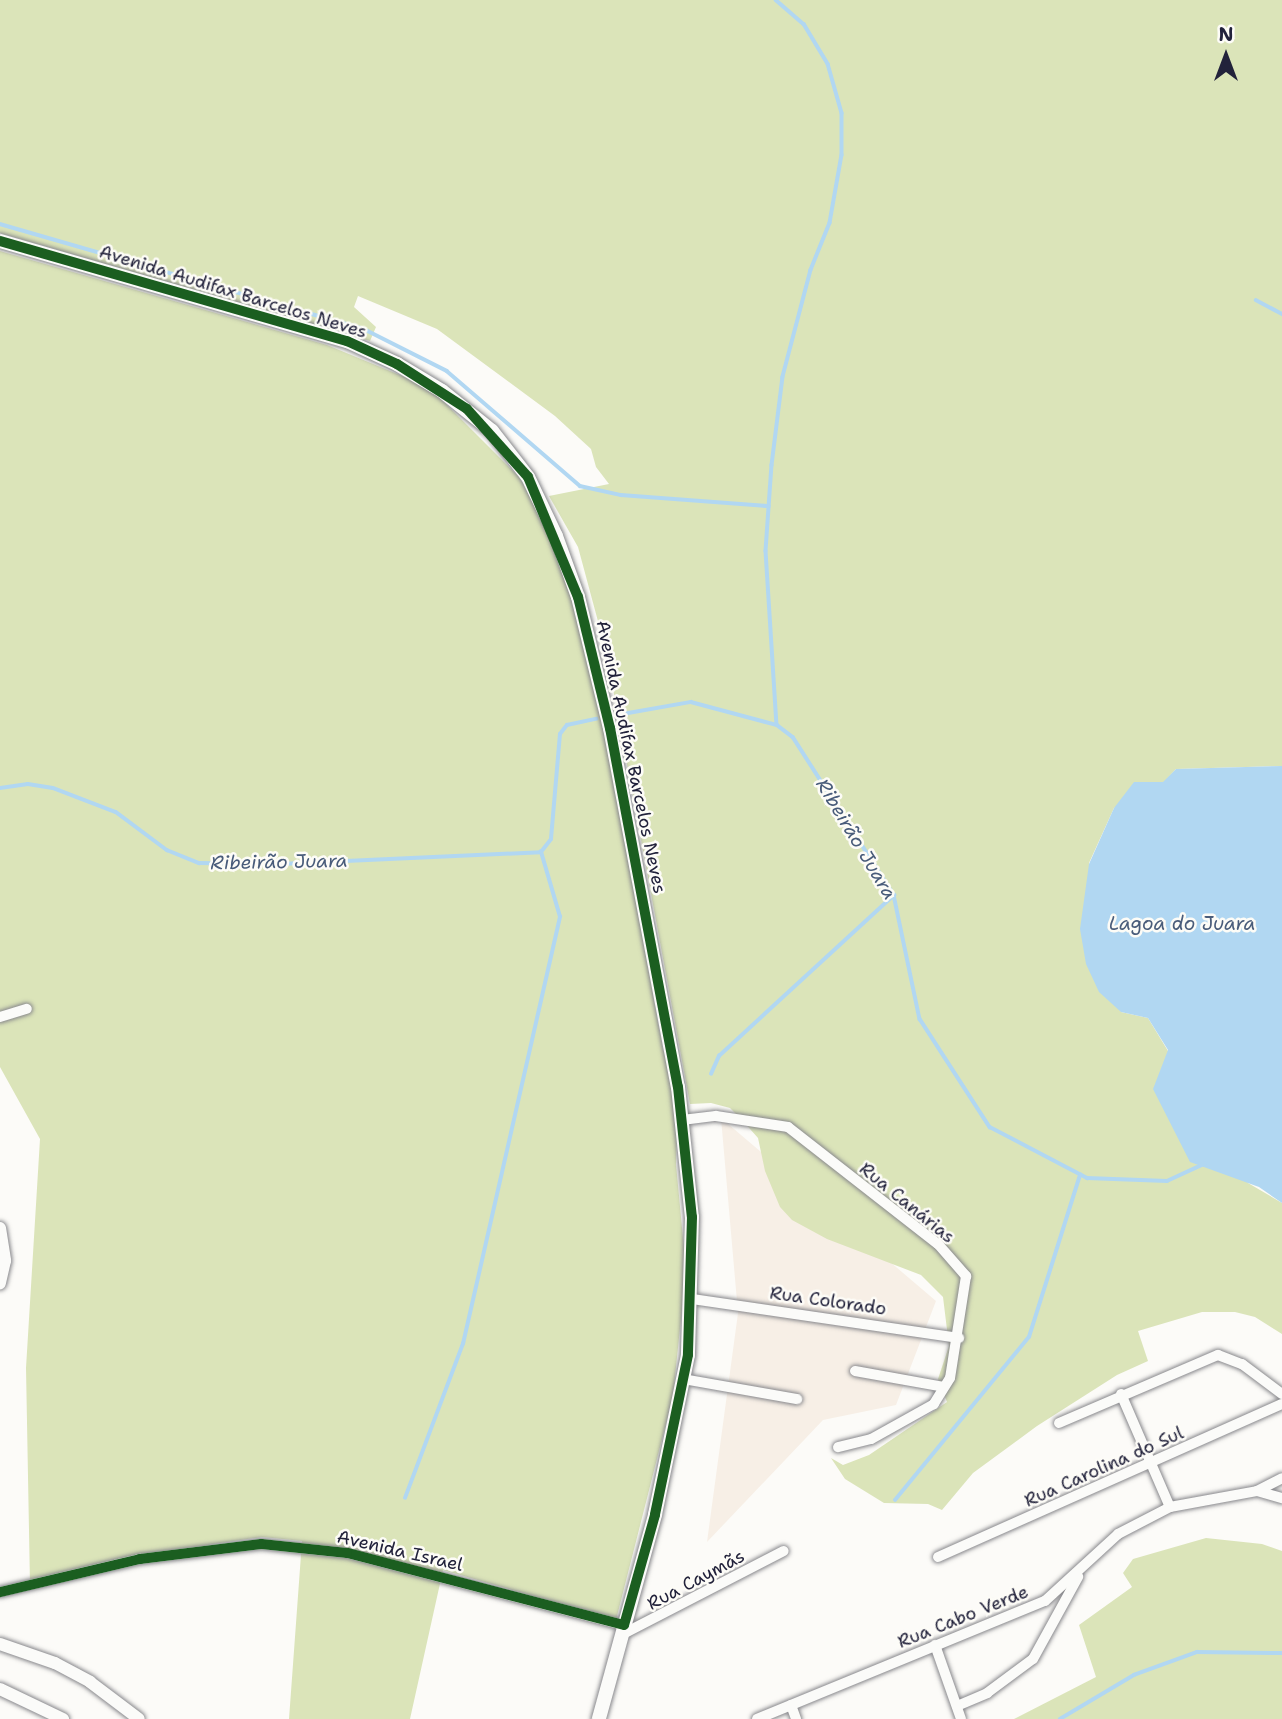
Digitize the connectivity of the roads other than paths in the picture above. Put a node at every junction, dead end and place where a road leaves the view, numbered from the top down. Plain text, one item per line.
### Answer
1 (0, 241) edge
2 (27, 1009) dead end
3 (0, 1017) edge
4 (682, 1120) junction
5 (0, 1228) edge
6 (0, 1283) edge
7 (692, 1299) junction
8 (959, 1338) junction
9 (855, 1371) dead end
10 (683, 1379) junction
11 (944, 1387) junction
12 (1121, 1394) junction
13 (1282, 1394) edge
14 (797, 1399) dead end
15 (1282, 1404) edge
16 (1059, 1423) dead end
17 (838, 1447) dead end
18 (1151, 1465) junction
19 (1282, 1478) edge
20 (1257, 1491) junction
21 (1282, 1498) edge
22 (1170, 1507) junction
23 (784, 1551) dead end
24 (938, 1557) dead end
25 (1079, 1573) junction
26 (0, 1592) edge
27 (623, 1630) junction
28 (0, 1644) edge
29 (935, 1644) junction
30 (0, 1689) edge
31 (791, 1705) junction
32 (957, 1706) junction
33 (63, 1719) edge
34 (139, 1719) edge
35 (599, 1719) edge
36 (757, 1719) edge
37 (796, 1719) edge
38 (961, 1719) edge

1 - 4 main road, Avenida Audifax Barcelos Neves
2 - 3 street
4 - 7 main road, Avenida Audifax Barcelos Neves
4 - 8 street, Rua Canárias
5 - 6 street
7 - 8 street, Rua Colorado
7 - 10 main road, Avenida Audifax Barcelos Neves
8 - 11 street, Rua Canárias
9 - 11 street
10 - 14 street
10 - 27 main road, Avenida Audifax Barcelos Neves
11 - 17 street, Rua Canárias
12 - 13 street
12 - 16 street
12 - 18 street
15 - 18 street, Rua Carolina do Sul
18 - 22 street
18 - 24 street, Rua Carolina do Sul
19 - 20 street
20 - 21 street, Rua Cabo Verde
20 - 22 street, Rua Cabo Verde
22 - 25 street, Rua Cabo Verde
23 - 27 street, Rua Caymãs
25 - 29 street, Rua Cabo Verde
25 - 32 street
26 - 27 street, Avenida Israel
27 - 35 main road, Avenida Audifax Barcelos Neves
28 - 34 street
29 - 31 street, Rua Cabo Verde
29 - 32 street
30 - 33 street
31 - 36 street, Rua Cabo Verde
31 - 37 street
32 - 38 street

